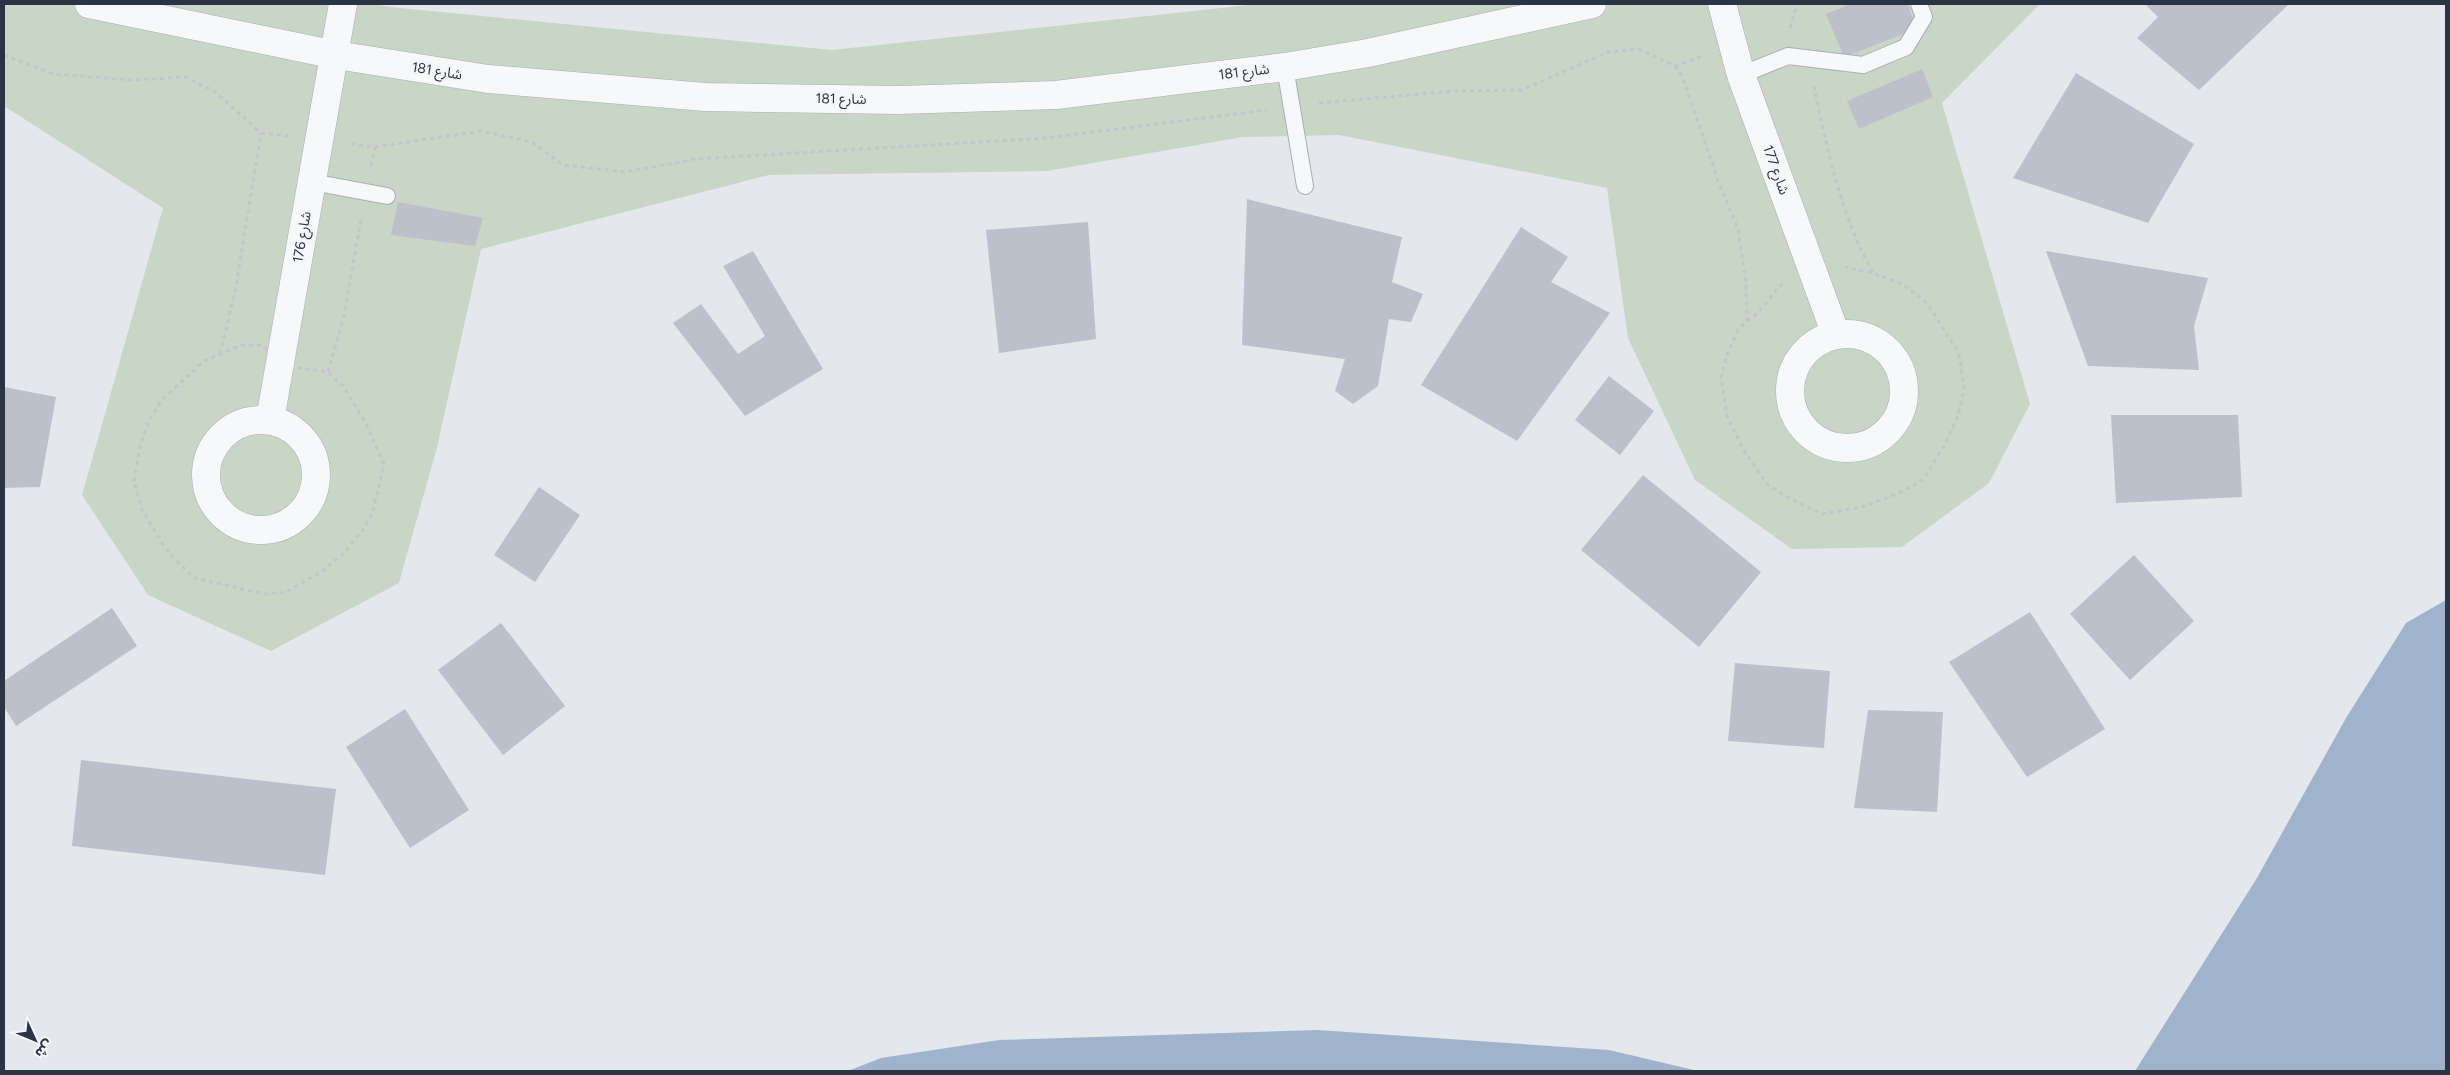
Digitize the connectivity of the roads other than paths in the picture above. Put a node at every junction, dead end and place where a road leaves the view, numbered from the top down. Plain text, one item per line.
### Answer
1 (89, 4) edge
2 (343, 4) edge
3 (1592, 4) edge
4 (1722, 4) edge
5 (1919, 4) edge
6 (336, 55) junction
7 (1285, 67) junction
8 (1741, 74) junction
9 (312, 182) junction
10 (1304, 186) dead end
11 (387, 196) dead end
12 (1836, 335) junction
13 (270, 420) junction

1 - 6 street, شارع 181
2 - 6 street, شارع 176
3 - 7 street, شارع 181
4 - 8 street, شارع 177
5 - 8 lane
6 - 7 street, شارع 181
6 - 9 street, شارع 176
7 - 10 lane
8 - 12 street, شارع 177
9 - 11 lane
9 - 13 street, شارع 176
12 - 12 street
13 - 13 street

